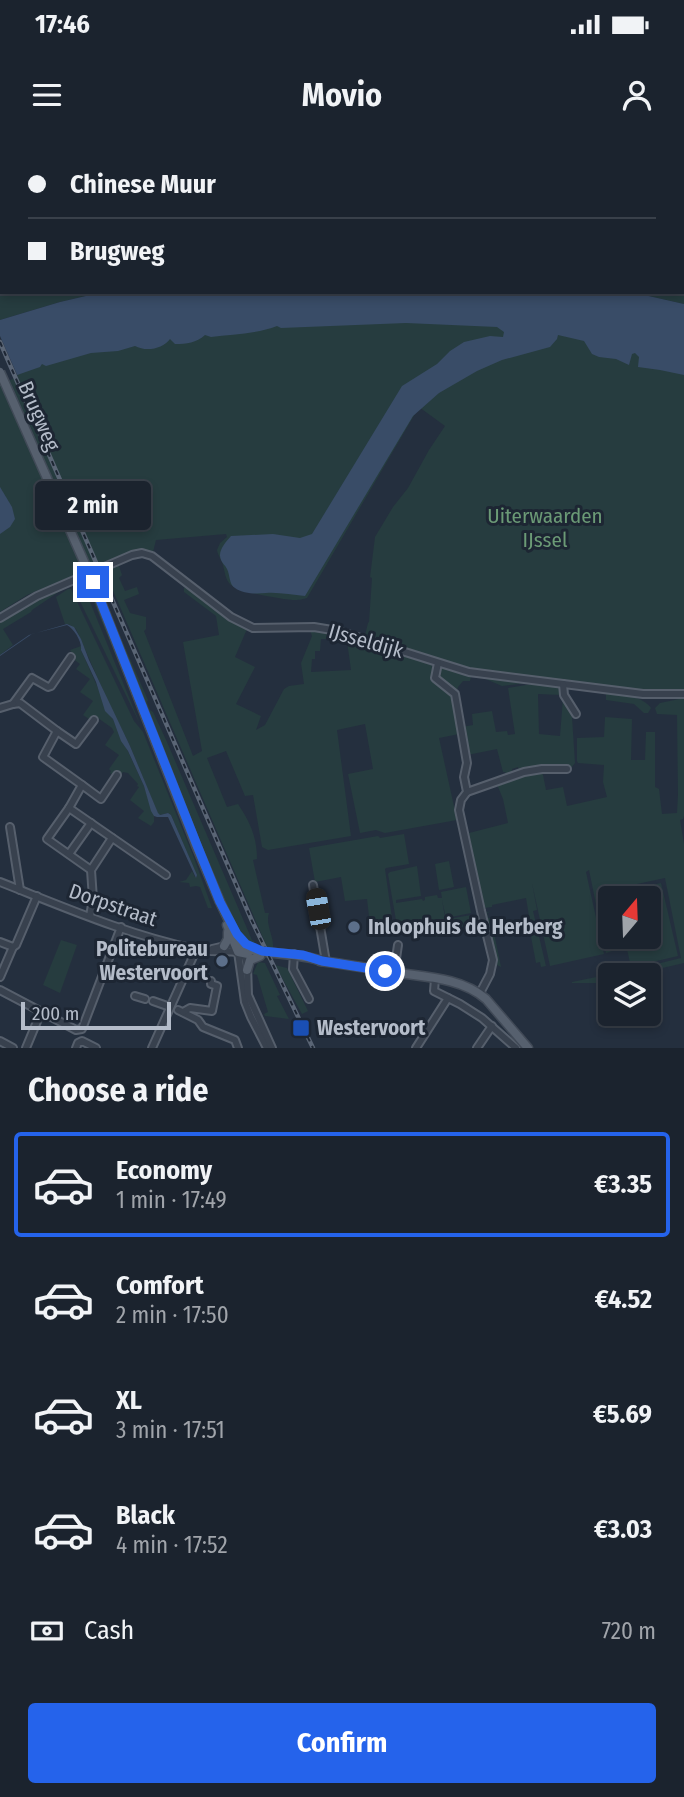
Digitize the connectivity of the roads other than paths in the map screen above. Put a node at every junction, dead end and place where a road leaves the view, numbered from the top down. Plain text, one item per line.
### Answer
1 (0, 372) edge
2 (0, 618) edge
3 (71, 657) dead end
4 (438, 663) junction
5 (563, 684) junction
6 (684, 694) edge
7 (13, 704) junction
8 (0, 708) edge
9 (576, 714) dead end
10 (94, 720) dead end
11 (57, 731) junction
12 (567, 769) dead end
13 (117, 775) dead end
14 (82, 785) junction
15 (467, 792) junction
16 (69, 808) junction
17 (91, 823) junction
18 (10, 827) dead end
19 (112, 838) junction
20 (69, 855) junction
21 (91, 870) junction
22 (166, 875) dead end
23 (0, 882) edge
24 (313, 885) dead end
25 (20, 890) junction
26 (37, 897) junction
27 (220, 902) junction
28 (90, 916) junction
29 (121, 927) junction
30 (228, 929) junction
31 (237, 934) junction
32 (0, 942) edge
33 (398, 945) dead end
34 (224, 946) junction
35 (13, 947) junction
36 (196, 950) junction
37 (240, 950) junction
38 (261, 954) junction
39 (293, 956) junction
40 (324, 961) junction
41 (247, 970) junction
42 (394, 972) junction
43 (0, 977) edge
44 (435, 979) junction
45 (211, 981) dead end
46 (0, 990) edge
47 (480, 993) junction
48 (135, 996) dead end
49 (448, 998) junction
50 (145, 999) dead end
51 (309, 999) dead end
52 (153, 1001) dead end
53 (170, 1007) junction
54 (41, 1012) junction
55 (492, 1026) junction
56 (0, 1041) edge
57 (78, 1045) edge
58 (13, 1048) edge
59 (26, 1048) edge
60 (96, 1048) edge
61 (152, 1048) edge
62 (238, 1048) edge
63 (270, 1048) edge
64 (416, 1048) edge
65 (477, 1048) edge
66 (516, 1048) edge
67 (528, 1048) edge

1 - 27 main road, Brugweg, bridge
2 - 4 street, IJsseldijk
3 - 7 street
4 - 5 street, IJsseldijk
4 - 15 street
5 - 6 street, IJsseldijk
5 - 9 street
7 - 8 street
7 - 11 street
10 - 11 street
11 - 14 street
12 - 15 street
13 - 14 street
14 - 16 street
15 - 47 street
16 - 17 street
16 - 20 street
17 - 19 street
17 - 20 street
18 - 25 street
19 - 21 street
19 - 22 street
20 - 21 street
21 - 28 street
23 - 25 street, Dorpstraat
24 - 40 street
25 - 26 street, Dorpstraat
26 - 28 street, Dorpstraat
26 - 35 street
27 - 30 main road, Brugweg
27 - 31 main road, Brugweg
28 - 29 street, Dorpstraat
29 - 36 street, Dorpstraat
29 - 54 street
30 - 34 main road
30 - 37 main road, Brugweg
31 - 37 main road, Brugweg
31 - 38 main road
32 - 35 street
33 - 42 street
34 - 36 street, Dorpstraat
34 - 37 street, Dorpstraat
35 - 43 street
36 - 37 street, Dorpstraat
36 - 53 street
37 - 38 main road, Dorpstraat
37 - 41 street
37 - 63 street
38 - 39 main road, Dorpstraat
38 - 41 main road
39 - 40 main road, Dorpstraat
39 - 51 street
40 - 42 main road, Dorpstraat
41 - 63 street
42 - 44 main road, Dorpstraat
44 - 47 main road, Dorpstraat
44 - 49 street
45 - 62 street
46 - 54 street
47 - 67 main road
48 - 50 street
49 - 55 street
49 - 64 street
52 - 53 street
53 - 61 street
54 - 59 street
55 - 65 street
55 - 66 street
56 - 58 street
57 - 60 street

